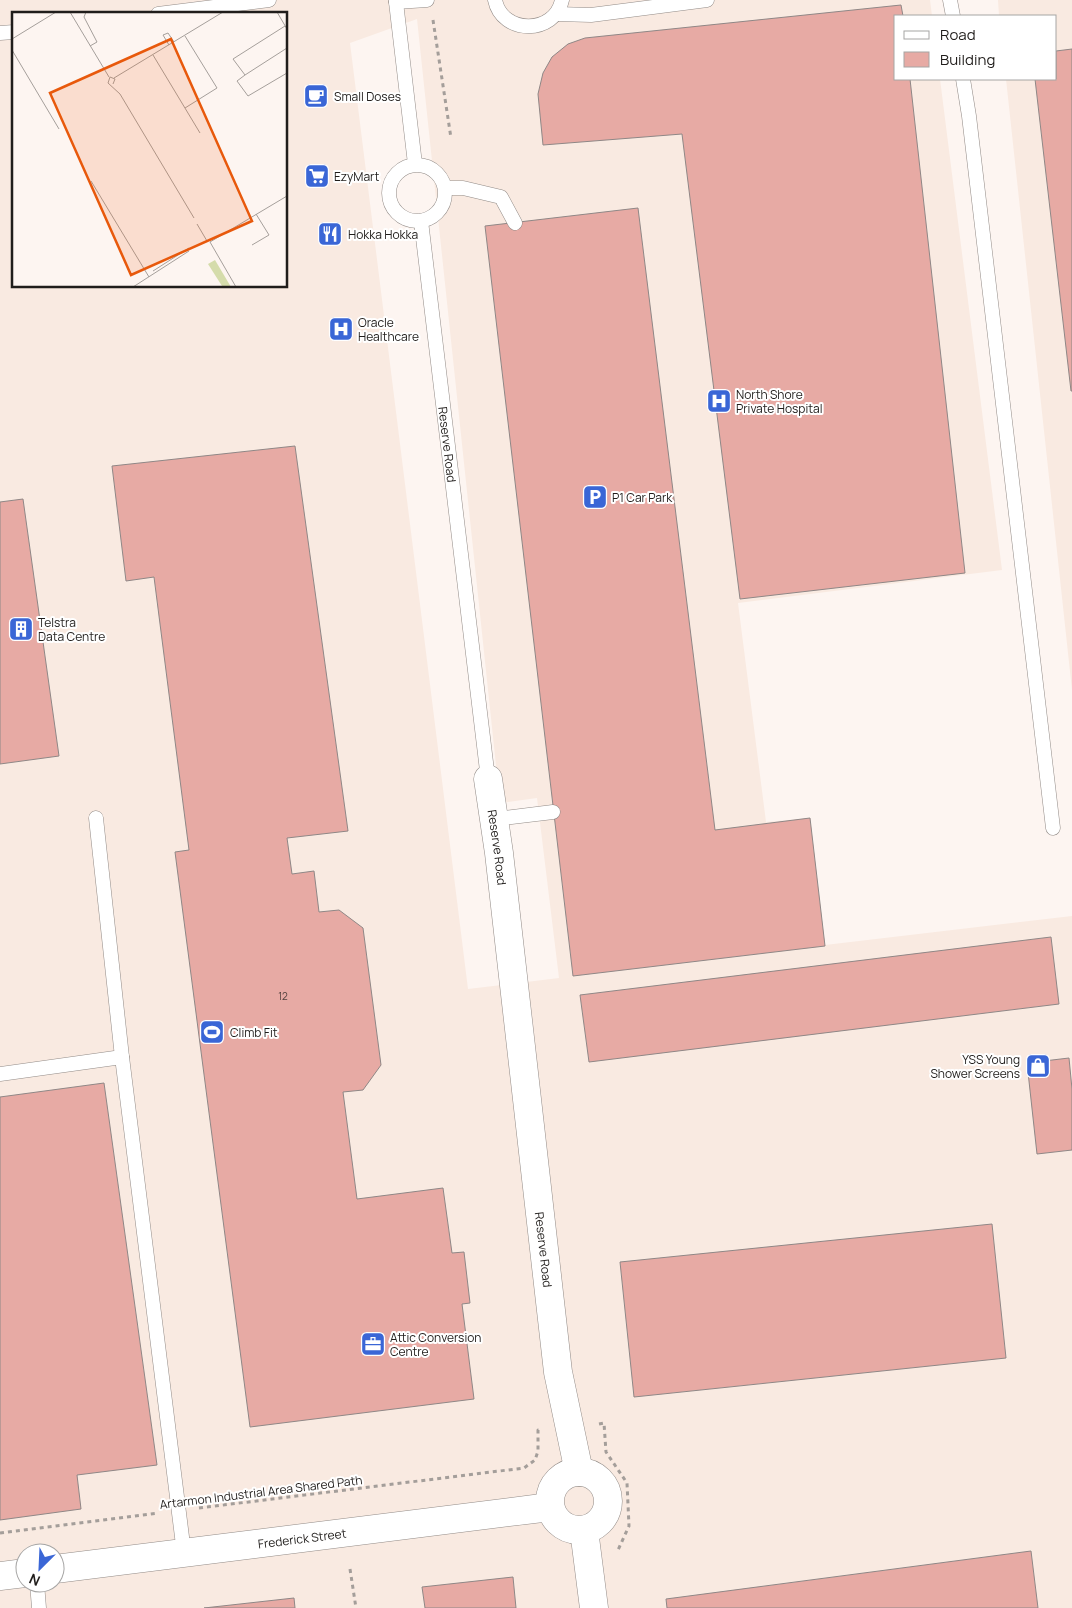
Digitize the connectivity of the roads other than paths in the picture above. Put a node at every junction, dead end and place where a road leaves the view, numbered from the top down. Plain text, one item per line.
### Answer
1 (269, 0) edge
2 (427, 0) edge
3 (495, 0) edge
4 (562, 0) edge
5 (707, 0) edge
6 (950, 0) edge
7 (395, 1) edge
8 (174, 12) edge
9 (556, 14) junction
10 (953, 15) edge
11 (963, 80) edge
12 (415, 164) junction
13 (445, 188) junction
14 (421, 221) junction
15 (515, 223) dead end
16 (488, 779) joint
17 (553, 812) dead end
18 (96, 818) dead end
19 (494, 819) junction
20 (1054, 828) dead end
21 (122, 1056) junction
22 (0, 1074) edge
23 (578, 1472) junction
24 (550, 1507) junction
25 (584, 1530) junction
26 (184, 1553) junction
27 (65, 1568) edge
28 (15, 1574) edge
29 (0, 1576) edge
30 (38, 1593) edge
31 (40, 1608) edge
32 (594, 1608) edge

1 - 8 lane
2 - 7 lane
3 - 9 lane
4 - 9 lane
5 - 9 lane
6 - 10 lane
7 - 12 lane
11 - 20 lane
12 - 13 lane
12 - 14 lane
13 - 14 lane
13 - 15 lane
14 - 16 lane, Reserve Road
16 - 19 street, Reserve Road
17 - 19 lane
18 - 21 lane
19 - 23 street, Reserve Road
21 - 22 lane
21 - 26 lane
23 - 24 street
23 - 25 street
24 - 25 street
24 - 26 street, Frederick Street
25 - 32 street
26 - 27 street, Frederick Street
28 - 29 street
30 - 31 lane

